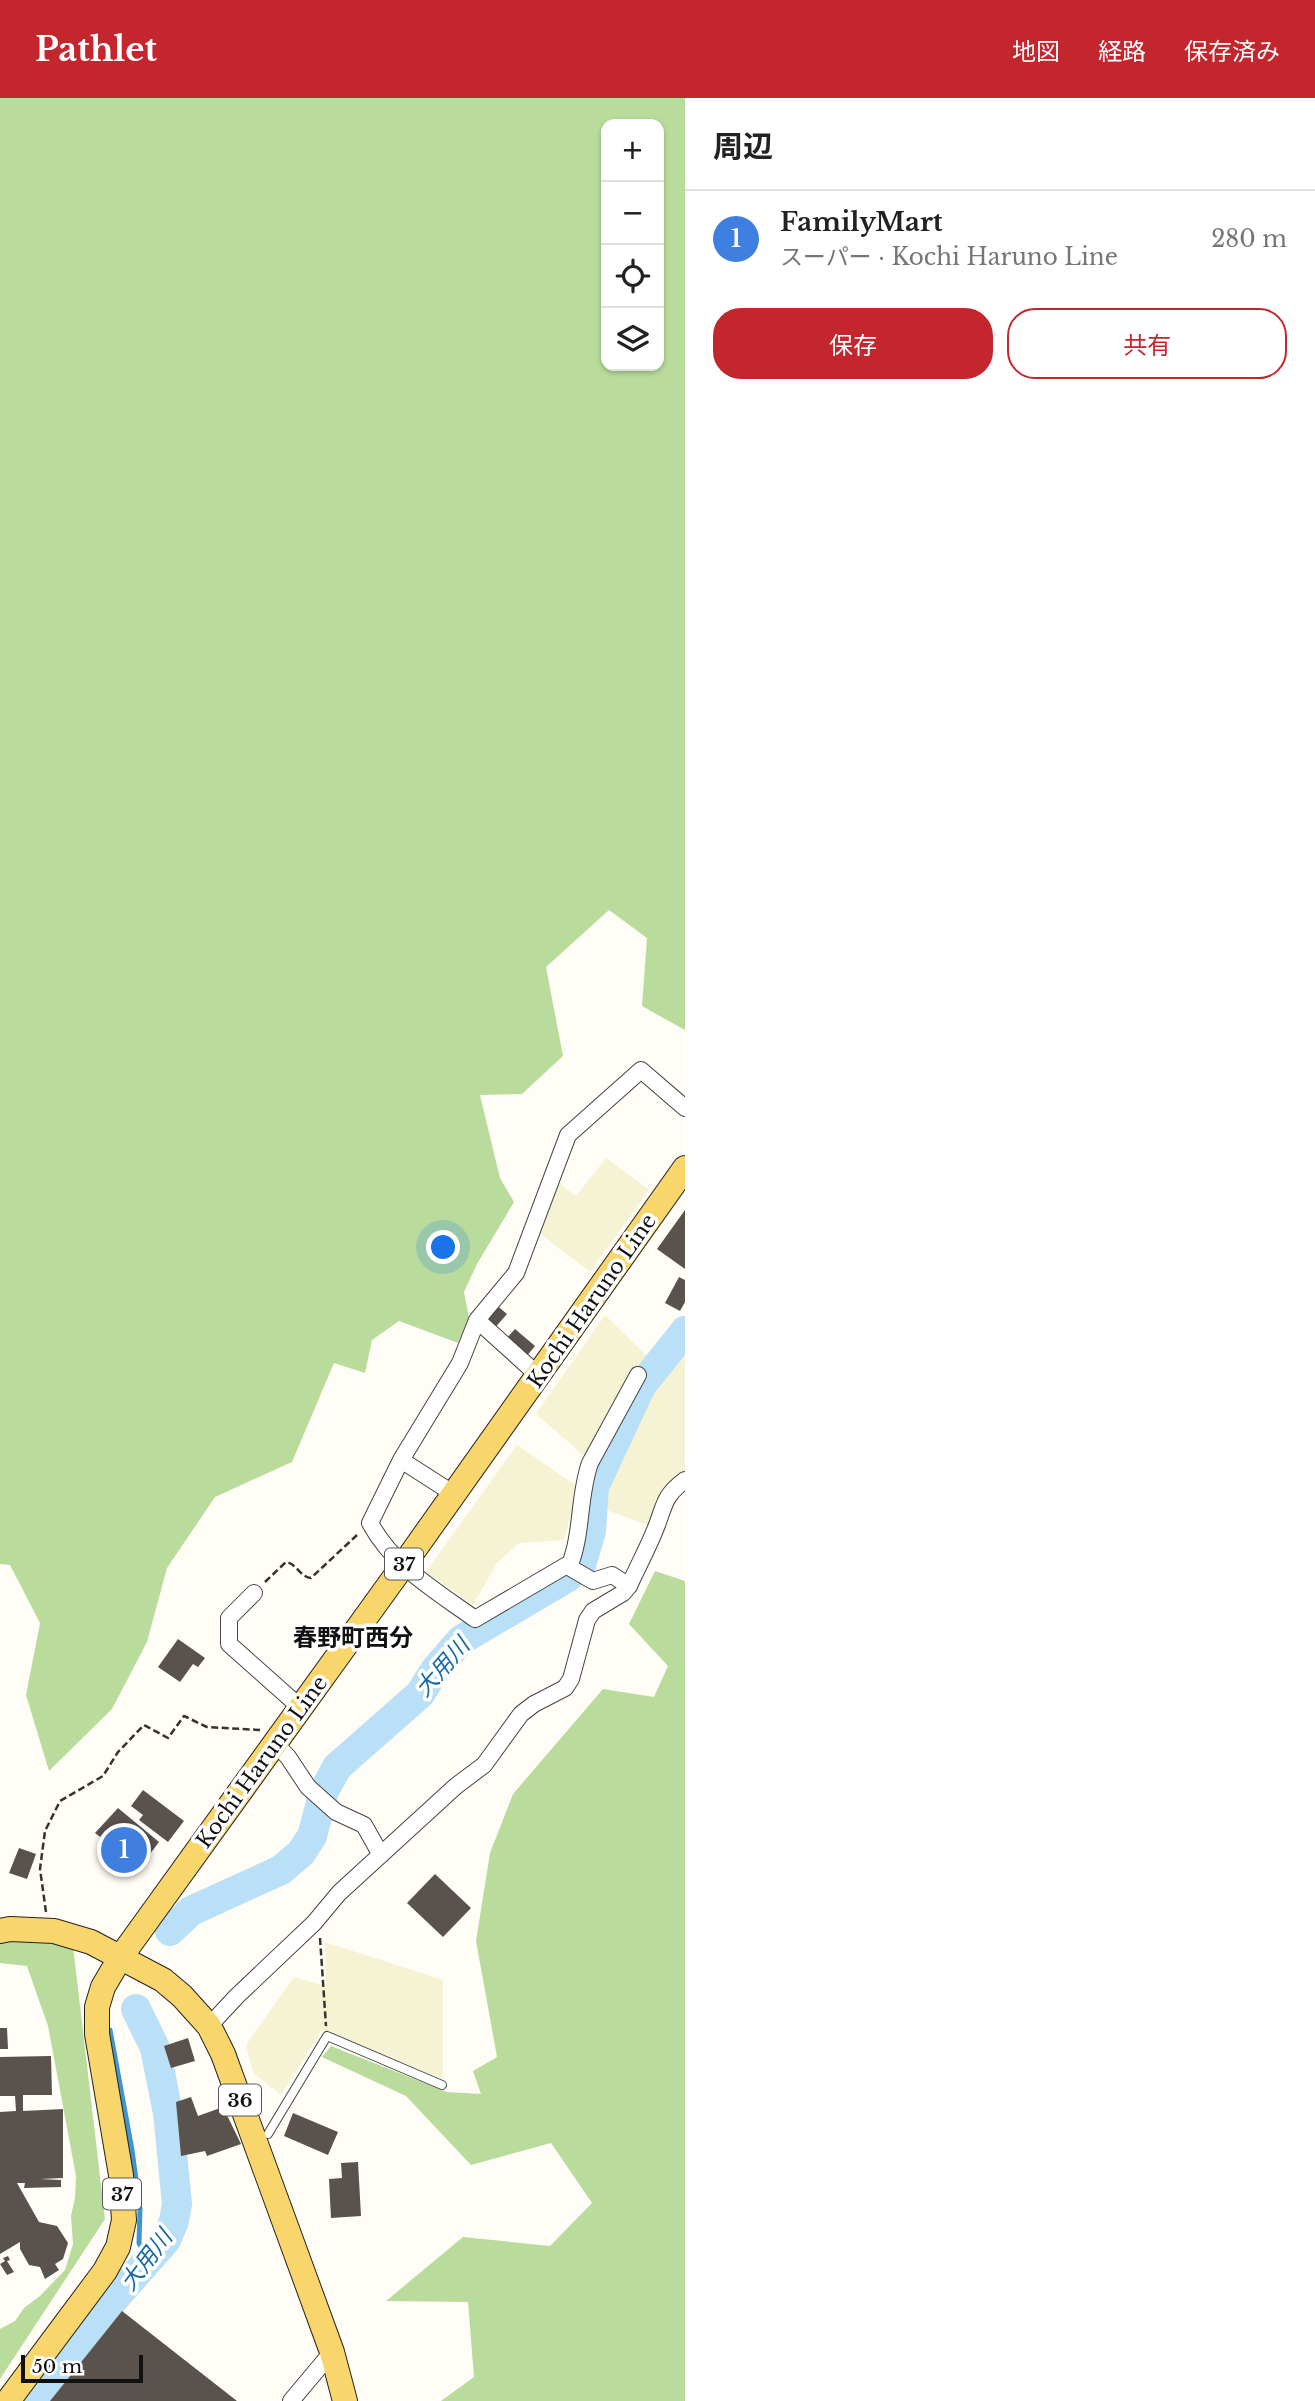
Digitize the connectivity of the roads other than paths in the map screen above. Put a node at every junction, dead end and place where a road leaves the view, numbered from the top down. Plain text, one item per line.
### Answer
1 (685, 1108) edge
2 (685, 1168) edge
3 (477, 1320) junction
4 (638, 1375) dead end
5 (539, 1376) junction
6 (401, 1460) junction
7 (685, 1480) edge
8 (454, 1494) junction
9 (402, 1567) junction
10 (575, 1571) junction
11 (629, 1586) junction
12 (254, 1593) road end
13 (301, 1709) junction
14 (280, 1737) junction
15 (381, 1855) junction
16 (0, 1931) edge
17 (120, 1958) junction
18 (209, 2026) junction
19 (443, 2085) dead end
20 (268, 2134) dead end
21 (331, 2352) junction
22 (8, 2401) edge
23 (291, 2401) edge
24 (345, 2401) edge

1 - 3 street
2 - 5 main road, Kochi Haruno Line / 37
3 - 5 street
3 - 6 street
4 - 10 street
5 - 8 main road, Kochi Haruno Line / 37
6 - 8 street
6 - 9 street
7 - 11 street
8 - 9 main road, Kochi Haruno Line / 37
9 - 10 street
9 - 13 main road, Kochi Haruno Line / 37
10 - 11 street
11 - 15 street
12 - 13 street
13 - 14 main road, Kochi Haruno Line / 37
14 - 15 street
14 - 17 main road, Kochi Haruno Line / 37
15 - 18 street
16 - 17 main road, 36
17 - 18 main road, 36
17 - 22 main road, Kochi Haruno Line / 37
18 - 21 main road, 36
19 - 20 lane
21 - 23 street
21 - 24 main road, 36

